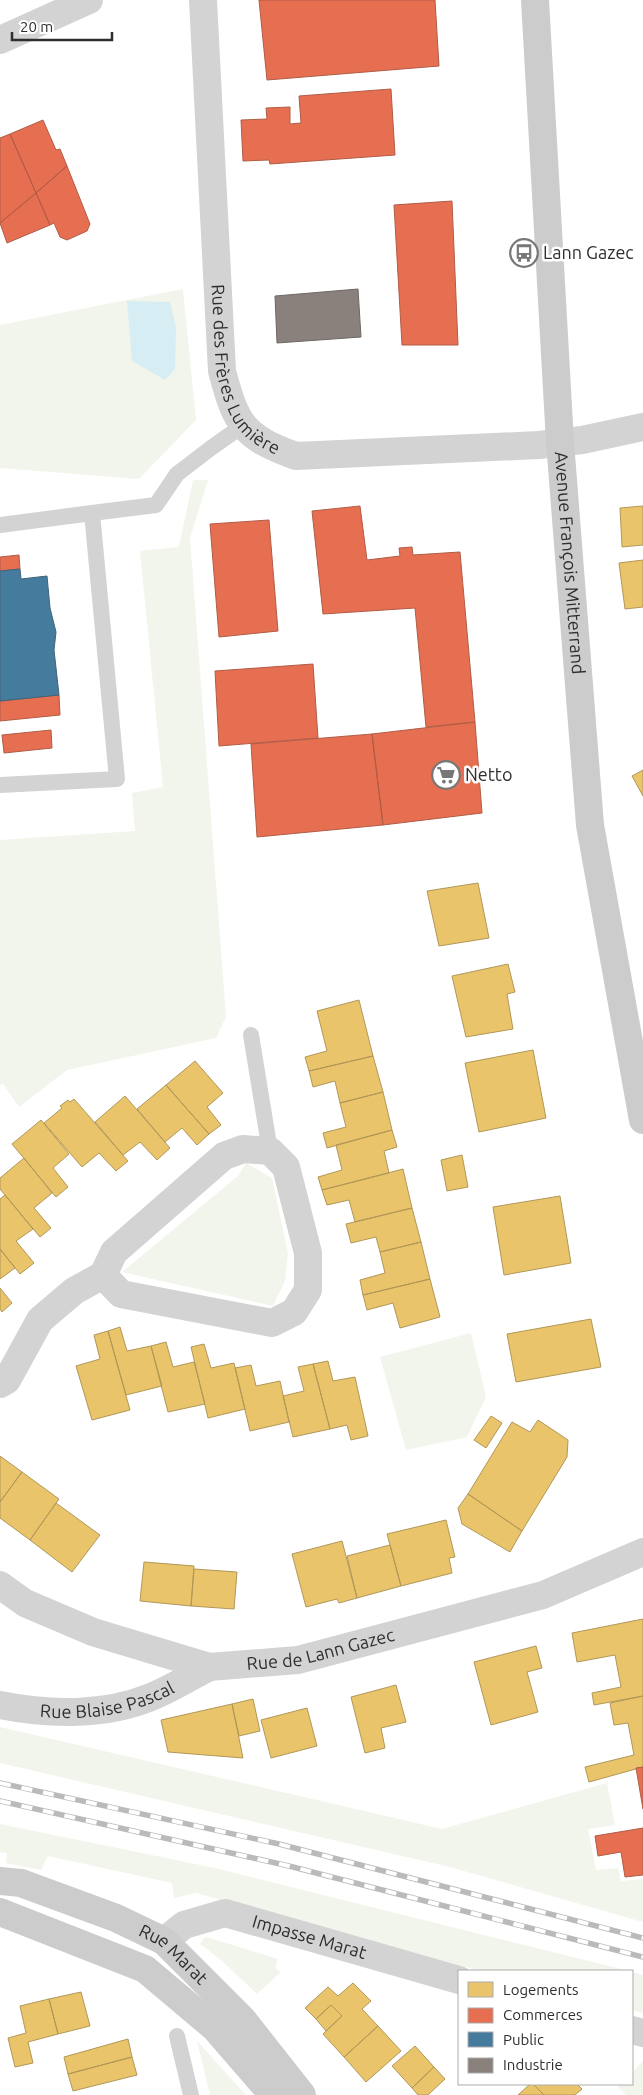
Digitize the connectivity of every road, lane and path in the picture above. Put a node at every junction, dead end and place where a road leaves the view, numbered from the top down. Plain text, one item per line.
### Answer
1 (89, 0) edge
2 (203, 0) edge
3 (535, 0) edge
4 (0, 40) edge
5 (242, 426) junction
6 (643, 427) edge
7 (560, 442) junction
8 (92, 513) junction
9 (0, 525) edge
10 (0, 786) edge
11 (251, 1035) dead end
12 (643, 1120) edge
13 (270, 1151) junction
14 (102, 1275) junction
15 (0, 1384) edge
16 (643, 1552) edge
17 (0, 1585) edge
18 (209, 1667) junction
19 (0, 1705) edge
20 (0, 1881) edge
21 (0, 1912) edge
22 (164, 1941) junction
23 (458, 1980) edge
24 (177, 2036) dead end
25 (192, 2095) edge
26 (273, 2095) edge
27 (302, 2095) edge

1 - 4 street
2 - 5 street, Rue des Frères Lumière
3 - 7 main road, Avenue François Mitterrand
5 - 7 street, Rue des Frères Lumière
5 - 8 lane
6 - 7 street, Rue des Frères Lumière
7 - 12 main road, Avenue François Mitterrand
8 - 9 lane
8 - 10 lane
11 - 13 lane
13 - 14 street
13 - 14 street
14 - 15 street
16 - 18 street, Rue de Lann Gazec
17 - 18 street, Rue de Lann Gazec
18 - 19 street, Rue Blaise Pascal
20 - 22 main road, Rue Marat
21 - 26 main road, Rue Marat
22 - 23 street, Impasse Marat
22 - 27 main road, Rue Marat
24 - 25 lane

